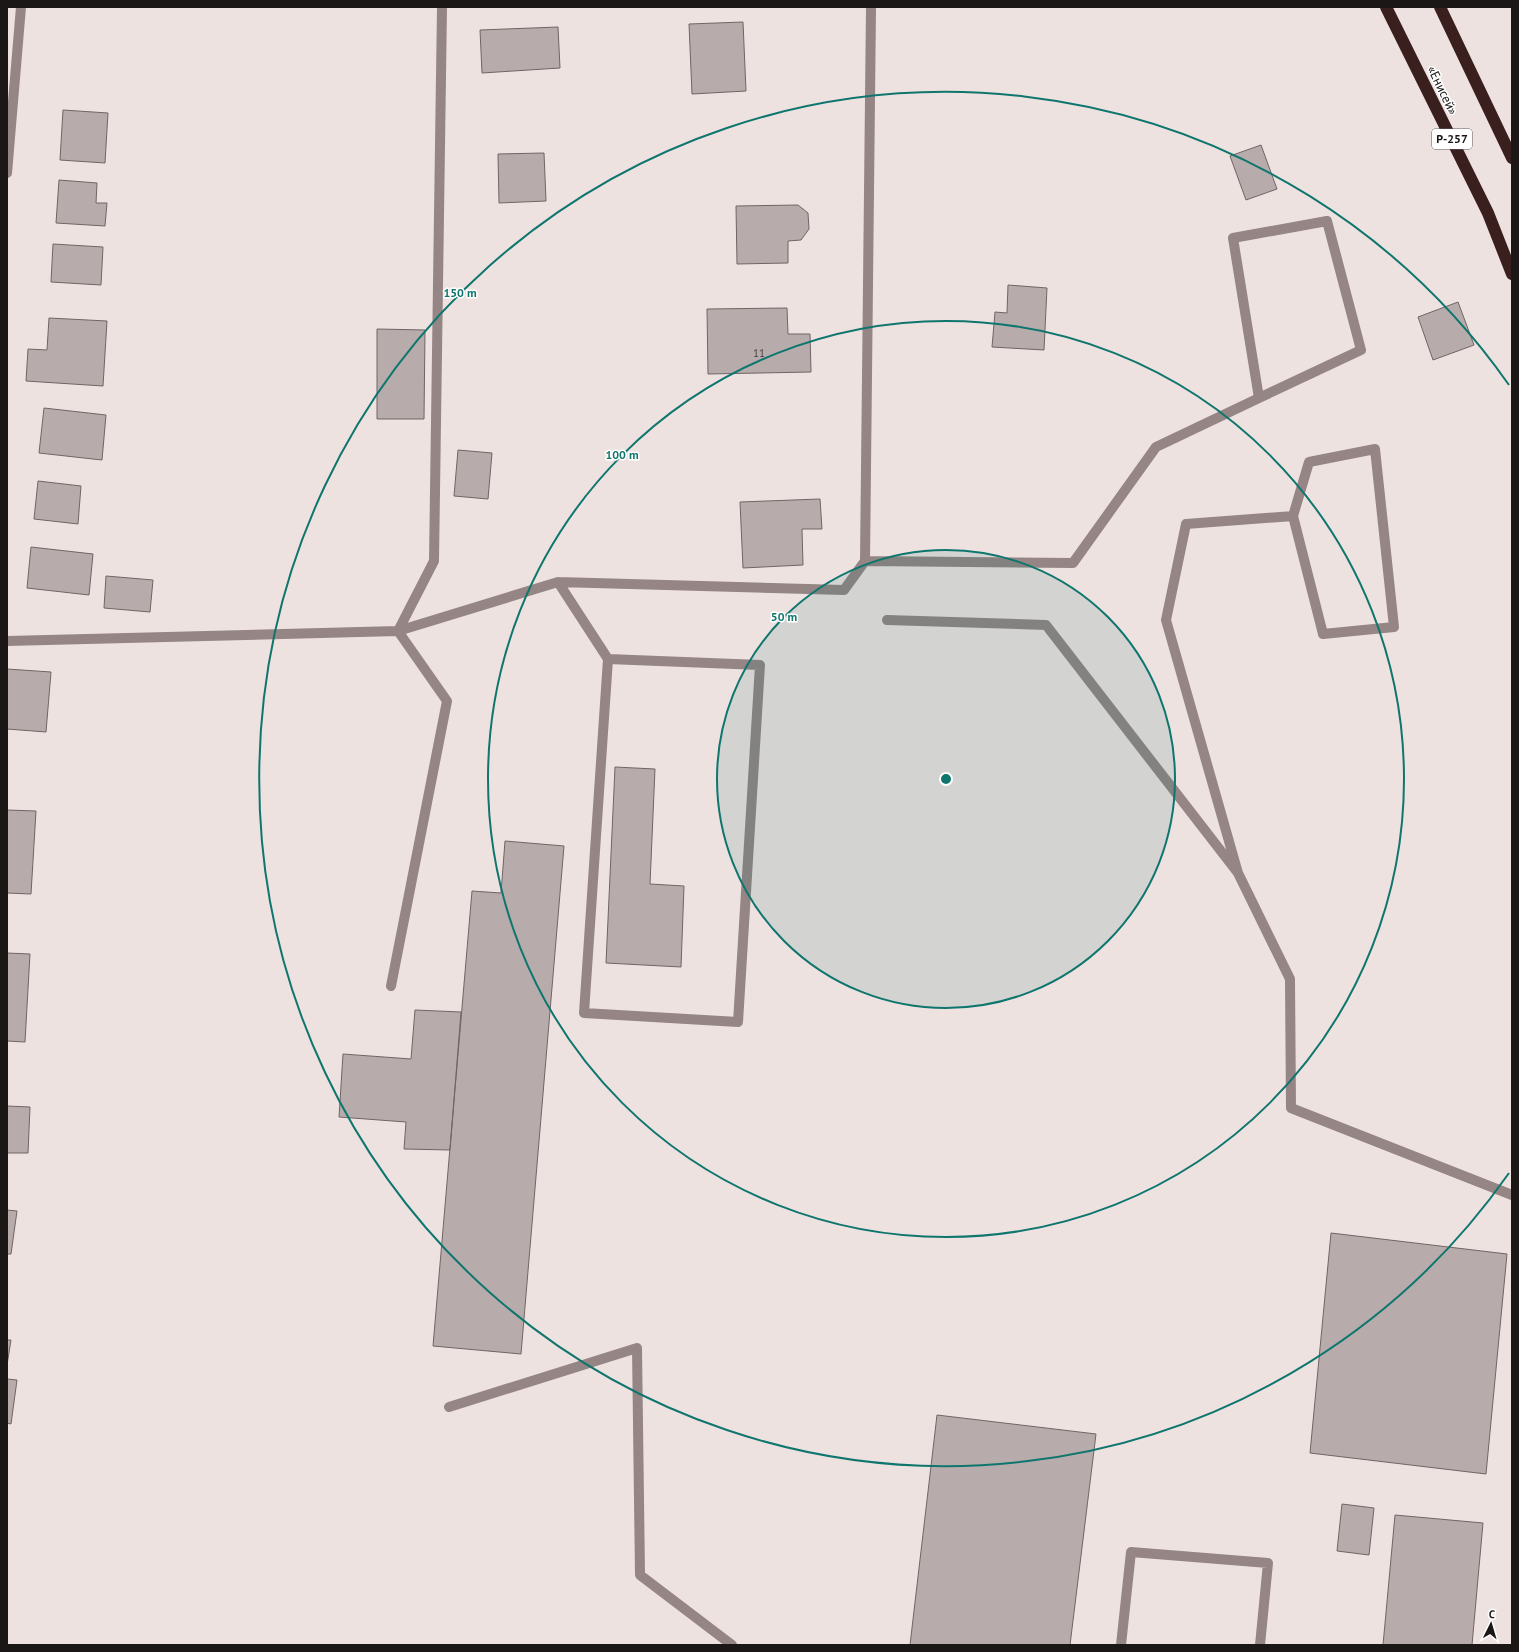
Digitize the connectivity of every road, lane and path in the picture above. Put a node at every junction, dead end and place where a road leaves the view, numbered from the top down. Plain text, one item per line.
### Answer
1 (21, 7) edge
2 (442, 7) edge
3 (871, 7) edge
4 (1386, 7) edge
5 (1440, 7) edge
6 (1512, 158) edge
7 (7, 173) edge
8 (1512, 274) edge
9 (1259, 398) junction
10 (1293, 516) junction
11 (865, 562) junction
12 (558, 582) junction
13 (888, 620) dead end
14 (398, 631) junction
15 (7, 641) edge
16 (608, 659) junction
17 (1238, 872) junction
18 (391, 986) dead end
19 (1512, 1195) edge
20 (449, 1407) dead end
21 (732, 1645) edge
22 (1121, 1645) edge
23 (1260, 1645) edge

1 - 7 street
2 - 14 street
3 - 11 street
4 - 8 highway, «Енисей» / Р-257
5 - 6 highway
9 - 9 street
9 - 11 street
10 - 10 street
10 - 17 street
11 - 12 street
12 - 14 street
12 - 16 street
13 - 17 street
14 - 15 street
14 - 18 street
16 - 16 street
17 - 19 street
20 - 21 street
22 - 23 street

